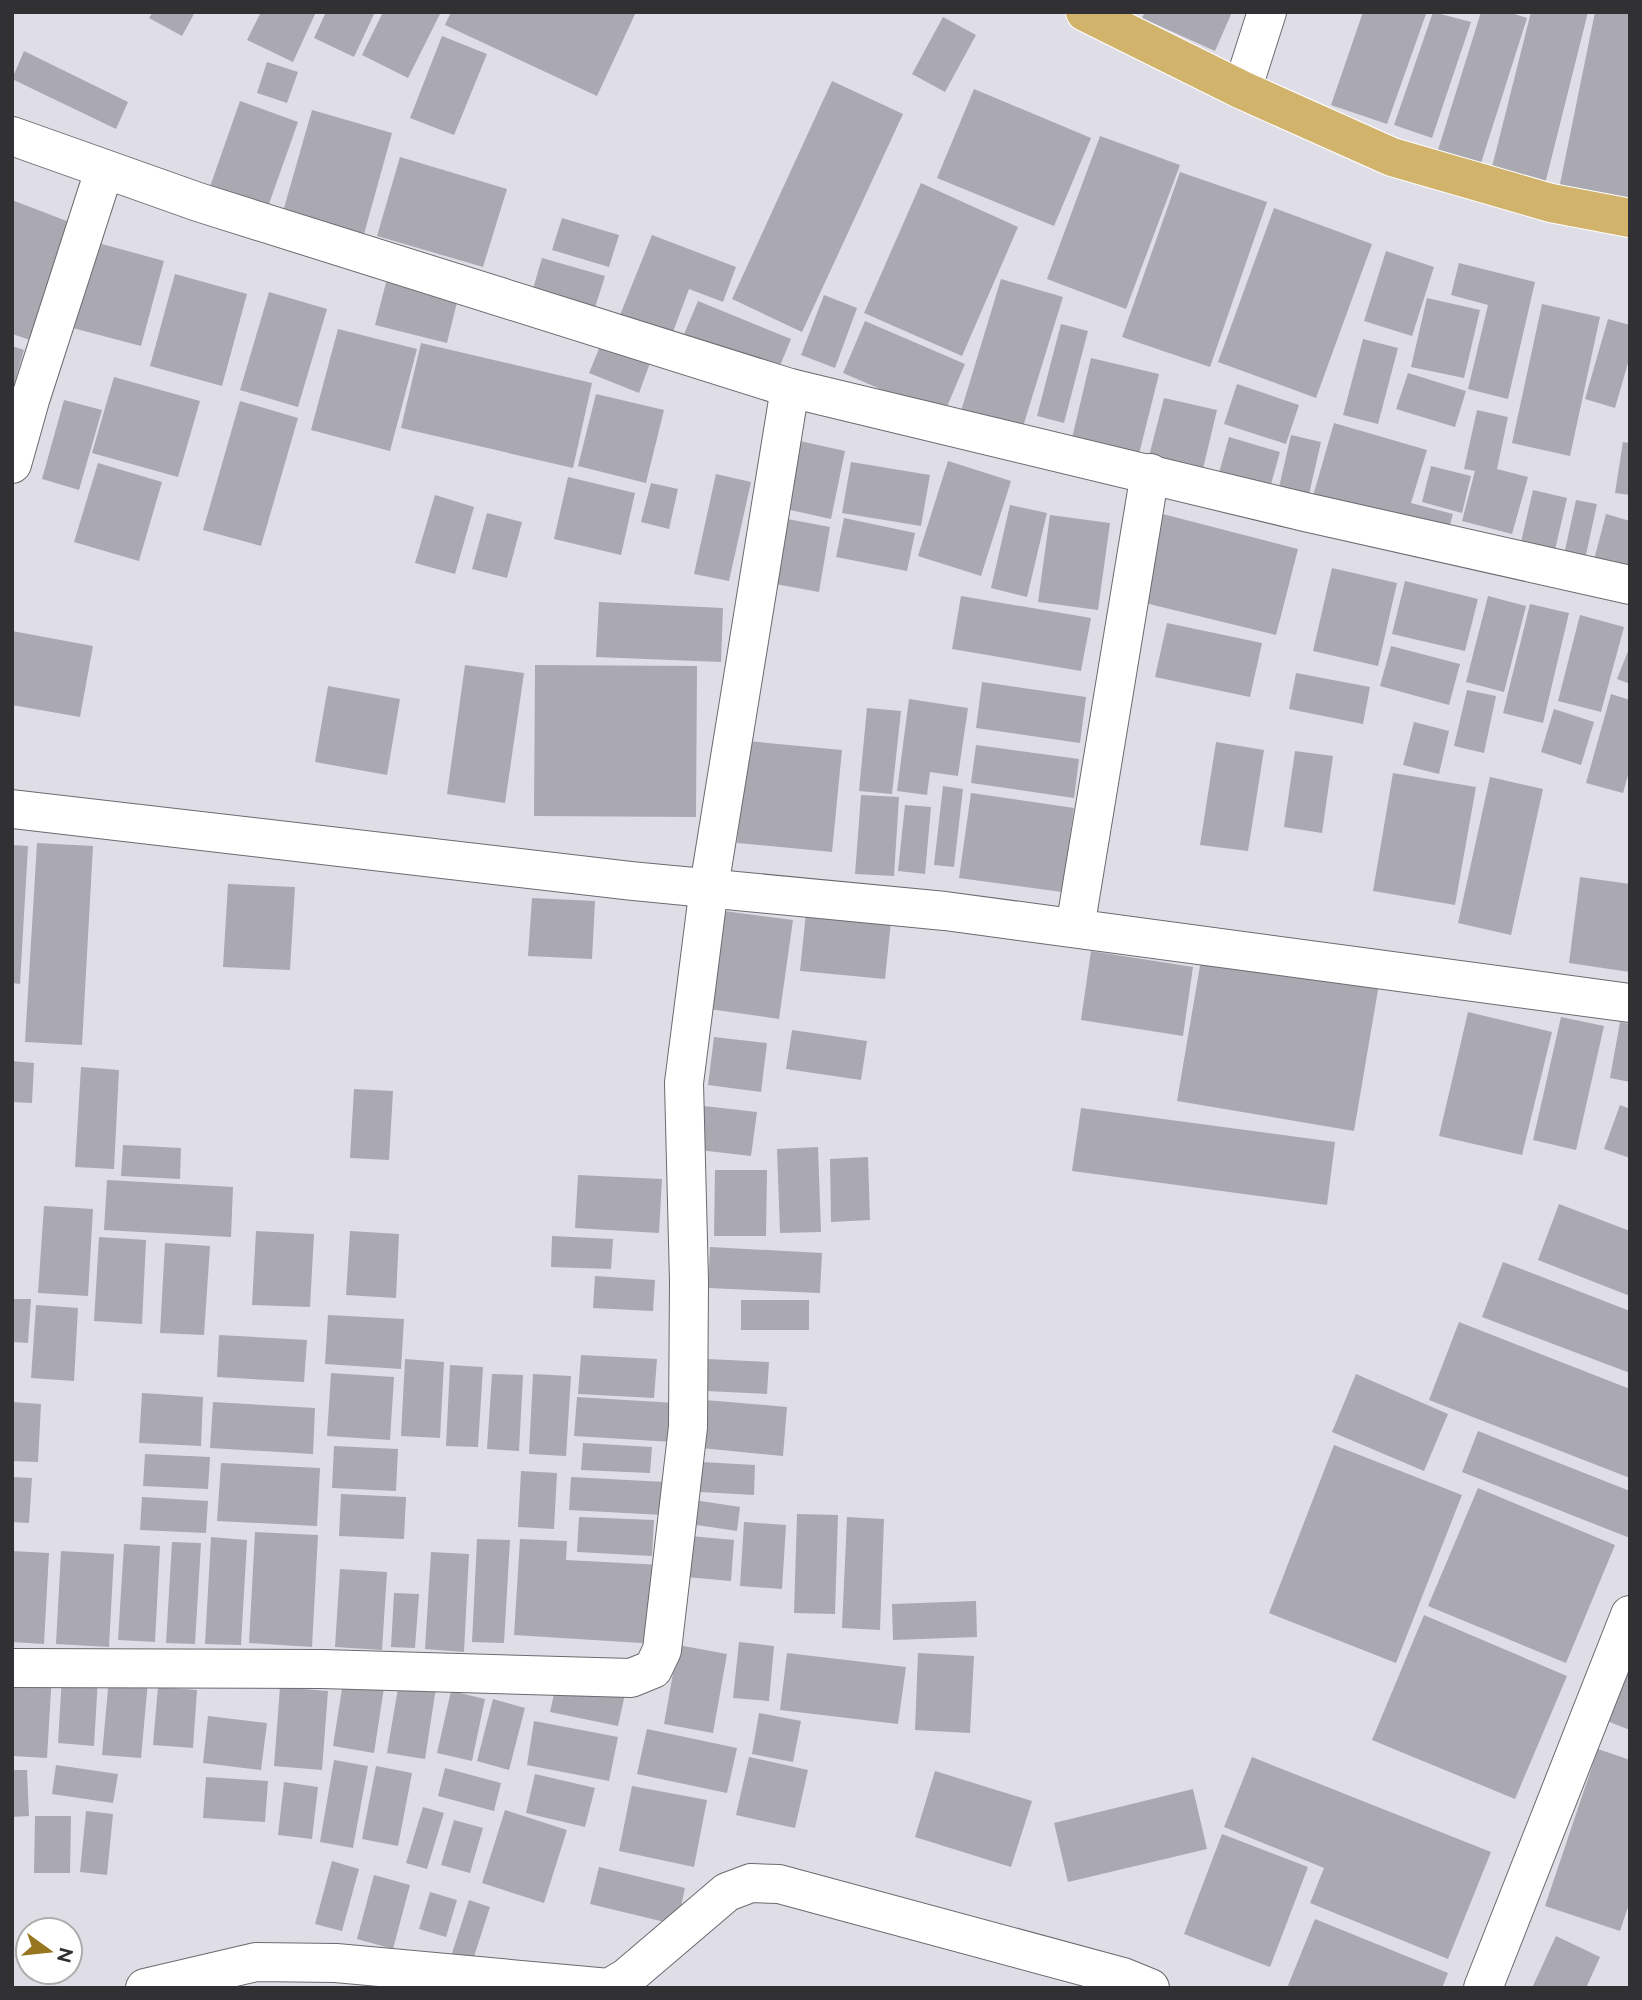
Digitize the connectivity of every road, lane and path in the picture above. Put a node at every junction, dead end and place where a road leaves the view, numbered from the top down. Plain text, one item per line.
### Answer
1 (1085, 12) edge
2 (1268, 12) edge
3 (1242, 90) junction
4 (12, 136) edge
5 (104, 171) junction
6 (1630, 218) edge
7 (790, 388) junction
8 (12, 464) edge
9 (1150, 473) junction
10 (1630, 585) edge
11 (12, 809) edge
12 (709, 887) junction
13 (1075, 928) junction
14 (1630, 1003) edge
15 (1630, 1615) edge
16 (12, 1668) edge
17 (1130, 1984) edge
18 (145, 1988) edge
19 (1483, 1988) edge

1 - 3 highway
2 - 3 street
3 - 6 highway
4 - 5 street
5 - 7 street
5 - 8 street
7 - 9 street
7 - 12 street
9 - 10 street
9 - 13 street
11 - 12 street
12 - 13 street
12 - 16 street
13 - 14 street
15 - 19 street
17 - 18 street

